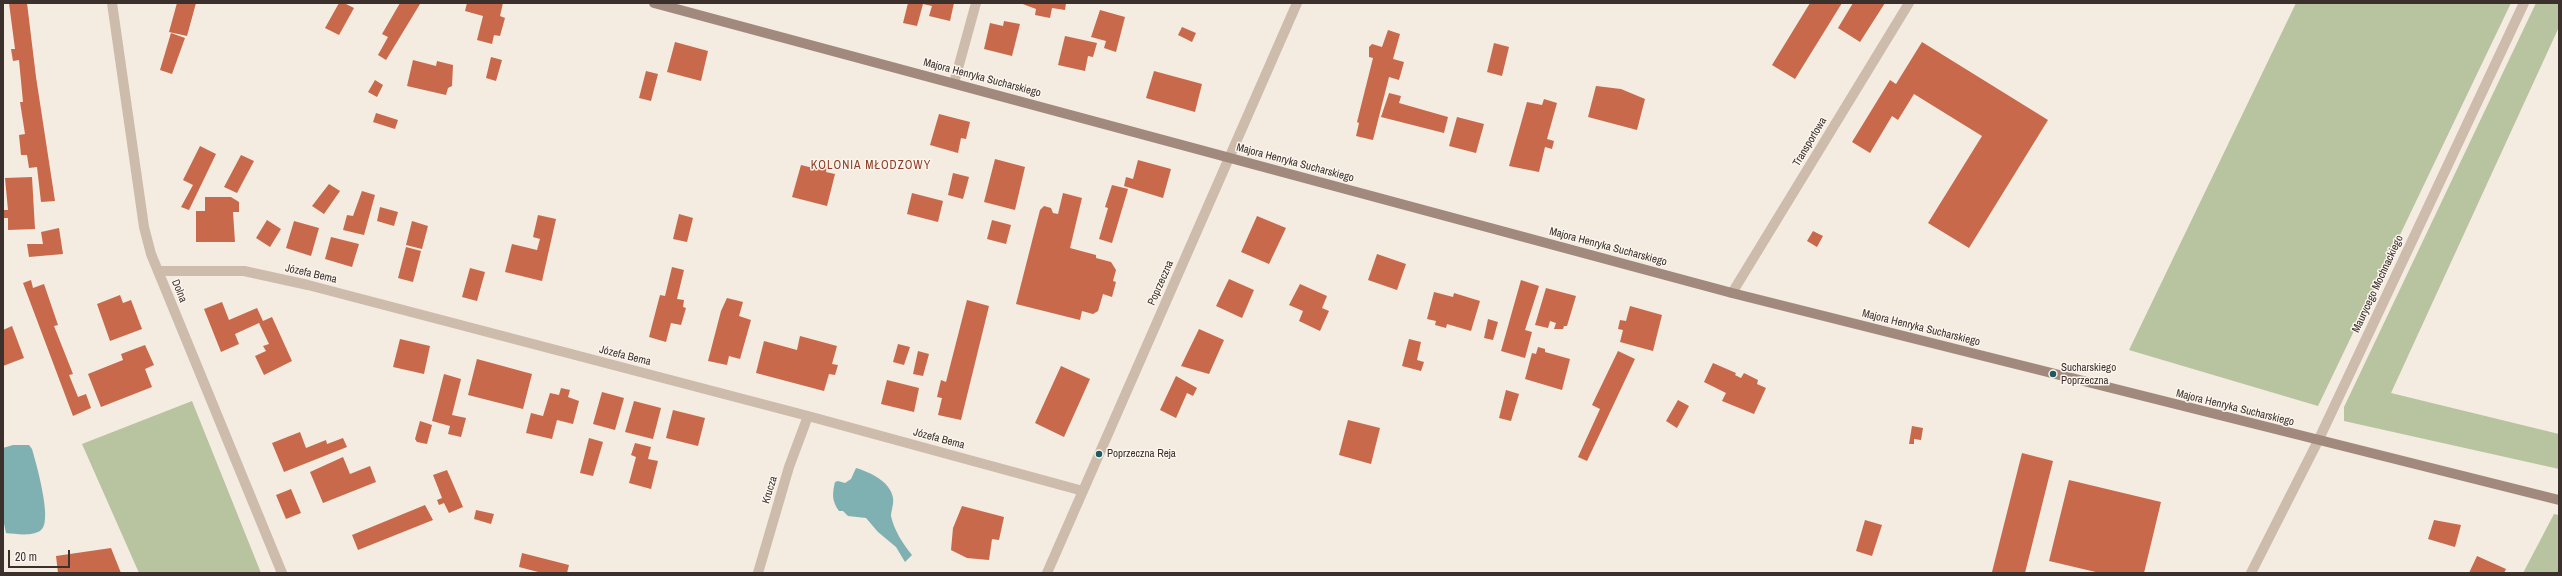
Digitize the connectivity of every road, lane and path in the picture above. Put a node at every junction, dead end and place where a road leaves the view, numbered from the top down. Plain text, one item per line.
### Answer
1 (112, 3) edge
2 (654, 3) edge
3 (976, 3) edge
4 (1298, 3) edge
5 (1909, 3) edge
6 (2524, 3) edge
7 (954, 82) junction
8 (1229, 158) junction
9 (158, 271) junction
10 (1732, 293) junction
11 (808, 416) junction
12 (2318, 441) junction
13 (1083, 491) junction
14 (2559, 500) edge
15 (282, 573) edge
16 (758, 573) edge
17 (1047, 573) edge
18 (2251, 573) edge

1 - 9 street, Dolna
2 - 7 street, Majora Henryka Sucharskiego
3 - 7 street
4 - 8 street, Poprzeczna
5 - 10 street, Transportowa
6 - 12 street, Maurycego Mochnackiego
7 - 8 street, Majora Henryka Sucharskiego
8 - 10 street, Majora Henryka Sucharskiego
8 - 13 street, Poprzeczna
9 - 11 street, Józefa Bema
9 - 15 street, Dolna
10 - 12 street, Majora Henryka Sucharskiego
11 - 13 street, Józefa Bema
11 - 16 street, Krucza
12 - 14 street, Majora Henryka Sucharskiego
12 - 18 street, Maurycego Mochnackiego
13 - 17 street, Poprzeczna

